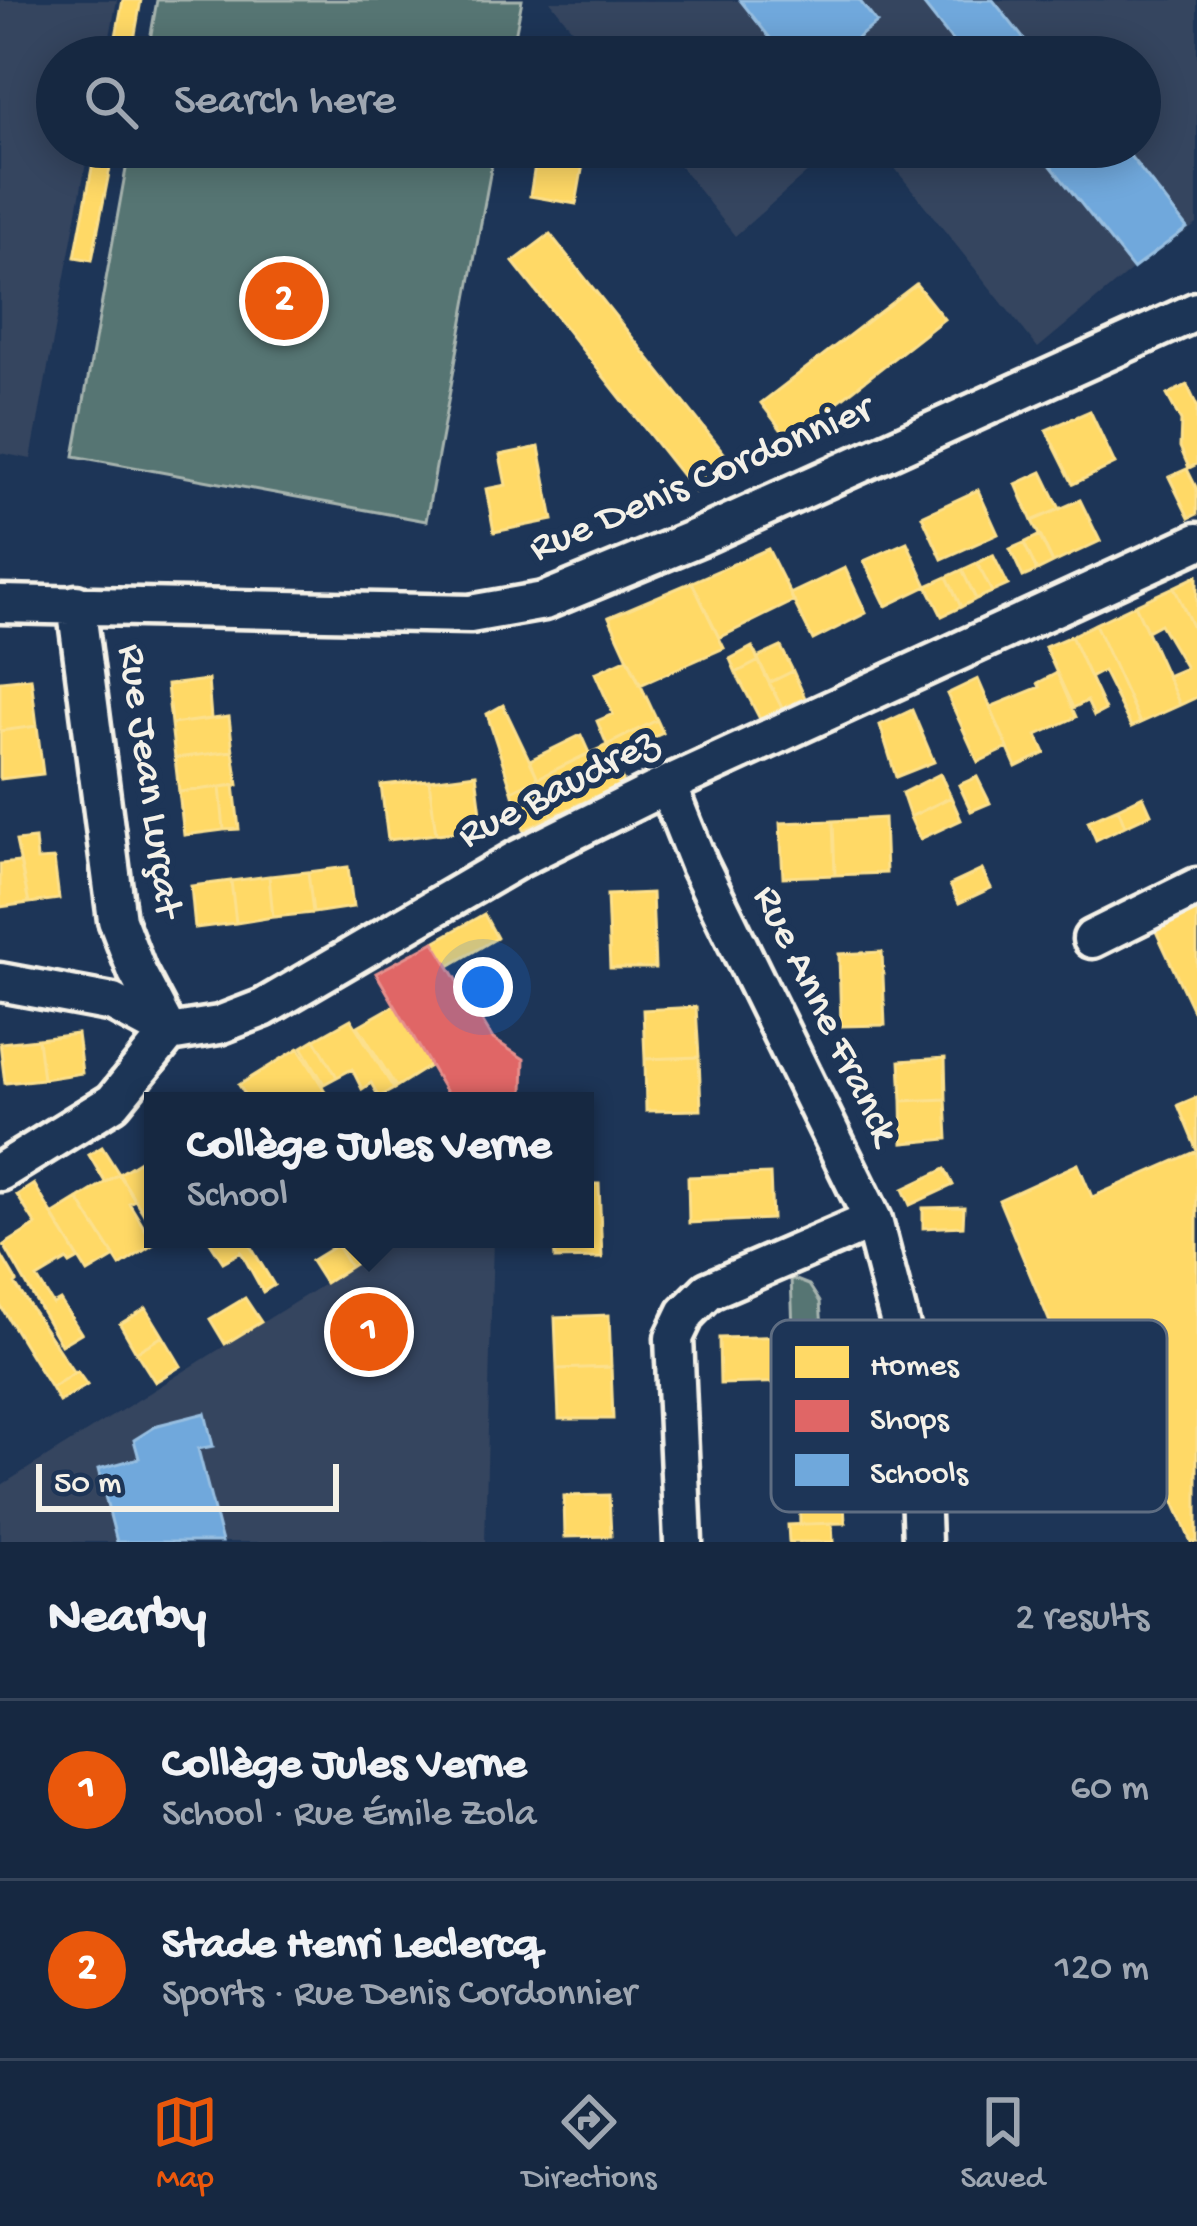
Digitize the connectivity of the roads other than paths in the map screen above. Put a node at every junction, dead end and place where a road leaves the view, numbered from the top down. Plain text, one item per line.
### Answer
1 (1197, 311) edge
2 (1197, 542) edge
3 (0, 604) edge
4 (76, 604) junction
5 (667, 785) junction
6 (1197, 887) edge
7 (1092, 939) dead end
8 (0, 982) edge
9 (170, 1034) junction
10 (0, 1172) edge
11 (873, 1220) junction
12 (901, 1320) edge
13 (921, 1512) edge
14 (683, 1542) edge
15 (922, 1542) edge

1 - 4 street, Rue Denis Cordonnier
2 - 5 street, Rue Baudrez
3 - 4 street, Rue Denis Cordonnier
4 - 9 street, Rue Jean Lurçat
5 - 9 street, Rue Baudrez
5 - 11 street, Rue Anne Franck
6 - 7 street
8 - 9 street
9 - 10 street
11 - 12 street, Rue Anne Franck
11 - 14 street
13 - 15 street, Rue Anne Franck

